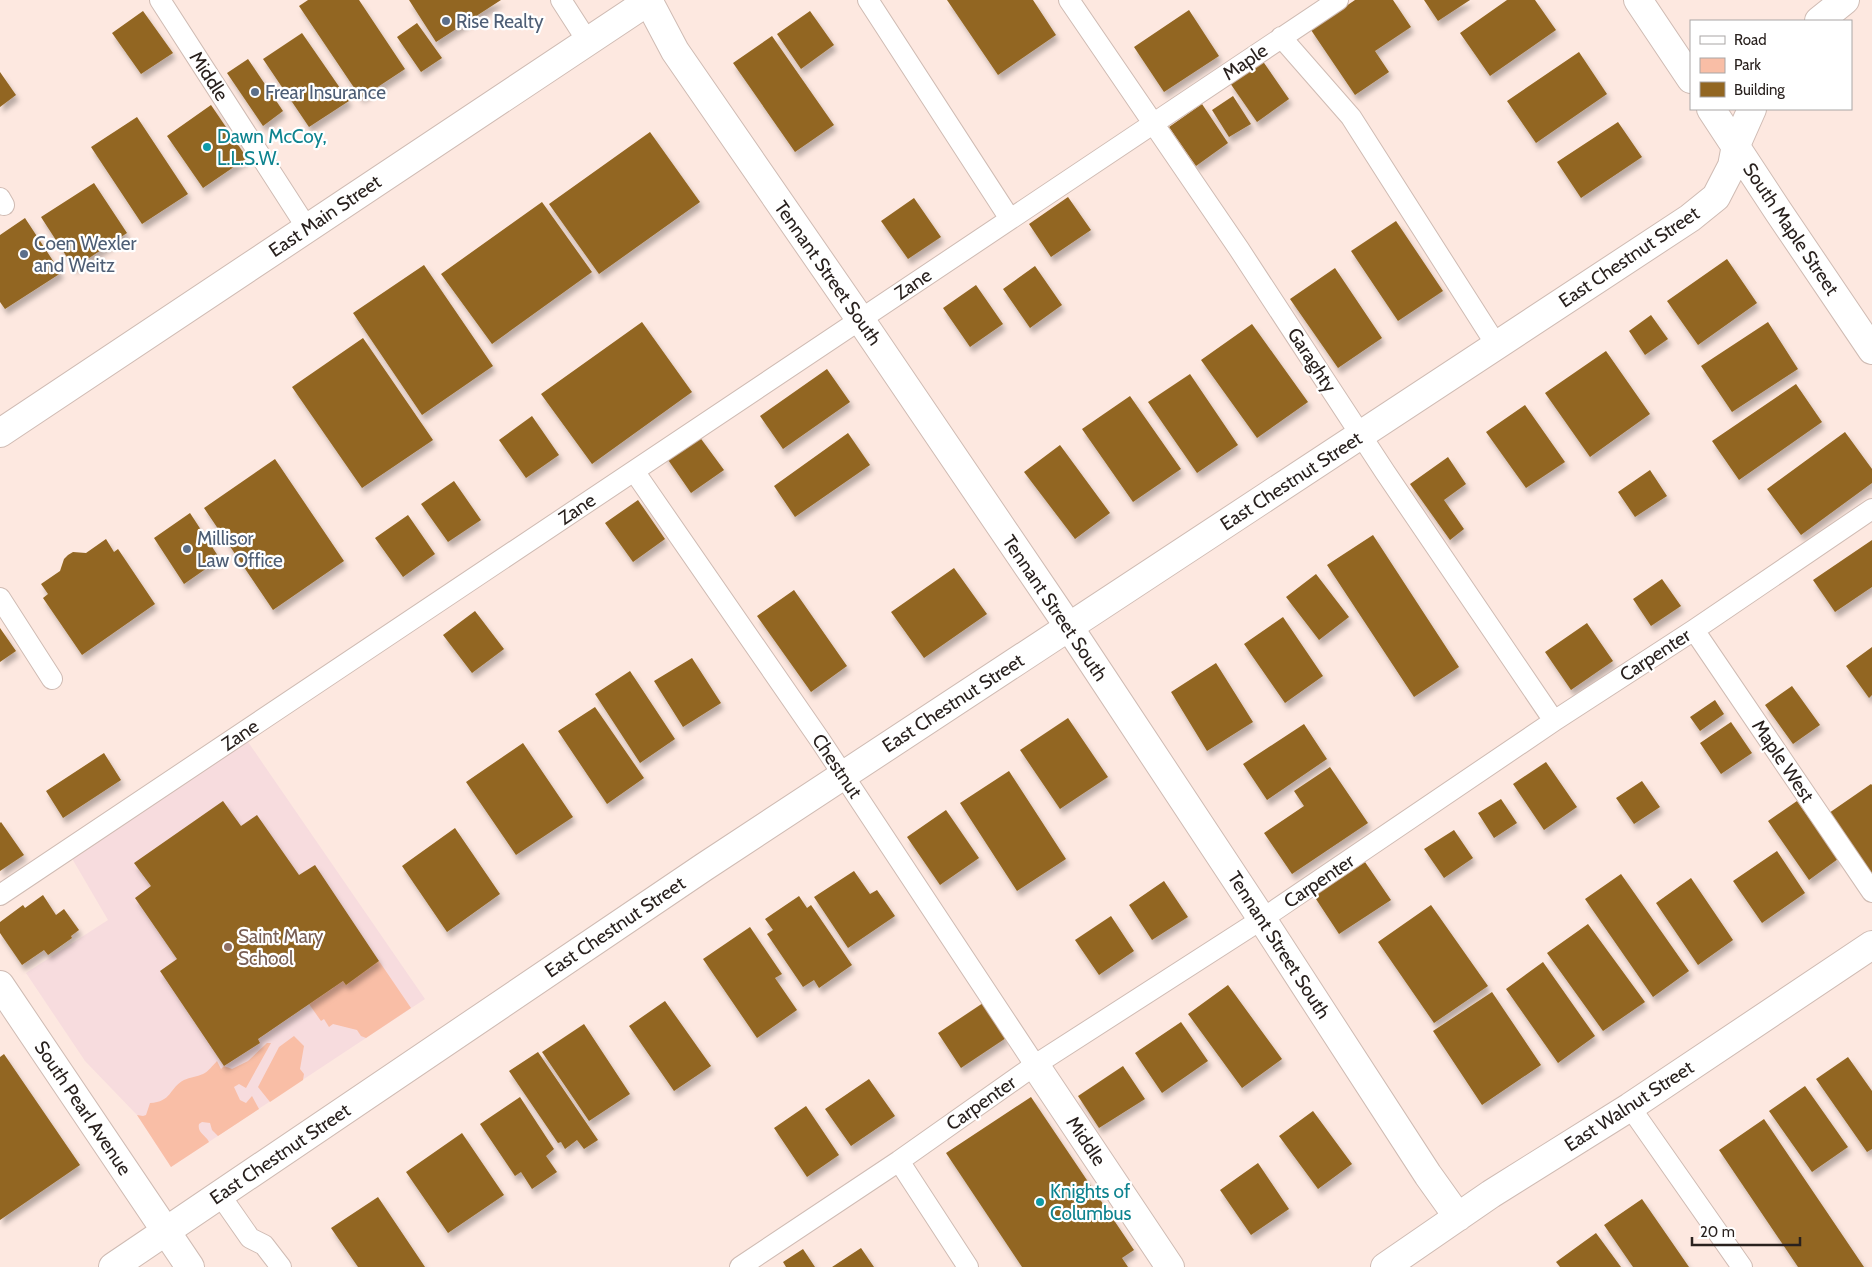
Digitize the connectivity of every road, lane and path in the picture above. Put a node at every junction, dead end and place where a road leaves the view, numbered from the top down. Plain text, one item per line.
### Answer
1 (160, 0) edge
2 (561, 0) edge
3 (649, 0) edge
4 (868, 0) edge
5 (1069, 0) edge
6 (1338, 0) edge
7 (1638, 0) edge
8 (1845, 0) edge
9 (1819, 20) edge
10 (1281, 38) junction
11 (588, 42) junction
12 (1690, 78) edge
13 (1712, 110) edge
14 (1752, 110) edge
15 (1153, 124) junction
16 (1736, 145) junction
17 (1010, 219) junction
18 (307, 228) junction
19 (860, 319) junction
20 (1497, 346) junction
21 (1872, 350) edge
22 (0, 434) edge
23 (1361, 435) junction
24 (634, 471) junction
25 (1872, 509) edge
26 (0, 598) edge
27 (1069, 627) junction
28 (1694, 630) junction
29 (52, 679) dead end
30 (1554, 721) junction
31 (843, 775) junction
32 (1872, 892) edge
33 (0, 895) edge
34 (1262, 919) junction
35 (1872, 945) edge
36 (0, 985) edge
37 (1035, 1065) junction
38 (1630, 1107) junction
39 (899, 1161) junction
40 (220, 1195) junction
41 (1458, 1217) junction
42 (165, 1231) junction
43 (113, 1267) edge
44 (190, 1267) edge
45 (281, 1267) edge
46 (740, 1267) edge
47 (968, 1267) edge
48 (1170, 1267) edge
49 (1385, 1267) edge
50 (1742, 1267) edge

1 - 18 lane, Middle
2 - 11 lane
3 - 11 street, East Main Street
3 - 19 street, Tennant Street South
4 - 17 lane
5 - 15 lane, Garaghty
6 - 10 lane, Maple
7 - 12 street
8 - 9 street
10 - 15 lane, Maple
10 - 20 lane
11 - 18 street, East Main Street
13 - 16 street, South Maple Street
14 - 16 street, East Chestnut Street
15 - 17 lane, Zane
15 - 23 lane, Garaghty
16 - 20 street, East Chestnut Street
16 - 21 street, South Maple Street
17 - 19 lane, Zane
18 - 22 street, East Main Street
19 - 24 lane, Zane
19 - 27 street, Tennant Street South
20 - 23 street, East Chestnut Street
23 - 27 street, East Chestnut Street
23 - 30 lane, Garaghty
24 - 31 lane, Chestnut
24 - 33 lane, Zane
25 - 28 lane, Carpenter
26 - 29 lane
27 - 31 street, East Chestnut Street
27 - 34 street, Tennant Street South
28 - 30 lane, Carpenter
28 - 32 lane, Maple West
30 - 34 lane, Carpenter
31 - 37 lane, Chestnut
31 - 40 street, East Chestnut Street
34 - 37 lane, Carpenter
34 - 41 street, Tennant Street South
35 - 38 street, East Walnut Street
36 - 42 street, South Pearl Avenue
37 - 39 lane, Carpenter
37 - 48 street, Middle
38 - 41 street, East Walnut Street
38 - 50 lane
39 - 46 lane, Carpenter
39 - 47 lane
40 - 42 street, East Chestnut Street
40 - 45 lane
41 - 49 street, East Walnut Street
42 - 43 street, East Chestnut Street
42 - 44 street, South Pearl Avenue

